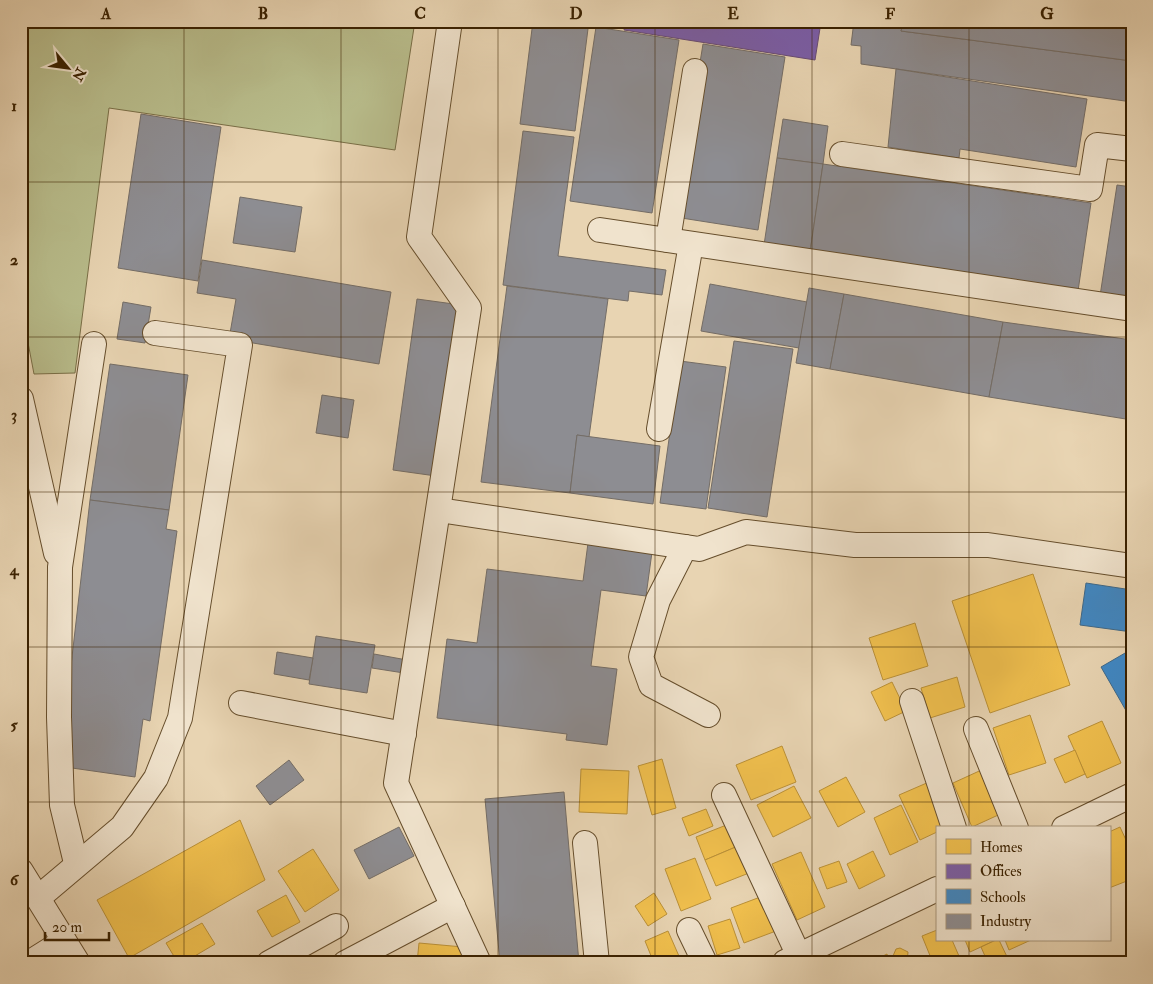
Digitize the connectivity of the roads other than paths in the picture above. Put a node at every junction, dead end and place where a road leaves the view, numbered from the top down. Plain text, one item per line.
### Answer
1 (450, 21) edge
2 (695, 72) dead end
3 (1132, 149) edge
4 (842, 154) dead end
5 (600, 230) dead end
6 (668, 240) junction
7 (691, 244) junction
8 (1132, 309) edge
9 (155, 333) dead end
10 (94, 344) dead end
11 (21, 399) edge
12 (659, 429) dead end
13 (439, 510) junction
14 (685, 547) junction
15 (1132, 566) edge
16 (60, 567) junction
17 (912, 701) dead end
18 (241, 704) dead end
19 (708, 715) dead end
20 (976, 729) dead end
21 (404, 734) junction
22 (724, 795) dead end
23 (1132, 795) edge
24 (953, 826) edge
25 (1015, 826) edge
26 (1068, 826) edge
27 (585, 843) dead end
28 (76, 863) junction
29 (21, 871) edge
30 (936, 889) edge
31 (38, 898) junction
32 (453, 906) junction
33 (336, 926) dead end
34 (690, 930) dead end
35 (64, 941) junction
36 (791, 959) edge
37 (29, 963) edge
38 (78, 963) edge
39 (269, 963) edge
40 (345, 963) edge
41 (479, 963) edge
42 (597, 963) edge
43 (705, 963) edge

1 - 13 street
2 - 6 street
3 - 4 street
5 - 6 street
6 - 7 street
7 - 8 street
7 - 12 street
9 - 28 street
10 - 16 street
11 - 16 street
13 - 14 street
13 - 21 street
14 - 15 street
14 - 19 street
16 - 28 street
17 - 24 street
18 - 21 street
20 - 25 street
21 - 32 street
22 - 36 street
23 - 26 street
27 - 42 street
28 - 31 street
29 - 31 street
30 - 36 street
31 - 35 street
32 - 40 street
32 - 41 street
33 - 39 street
34 - 43 street
35 - 37 street
35 - 38 street

